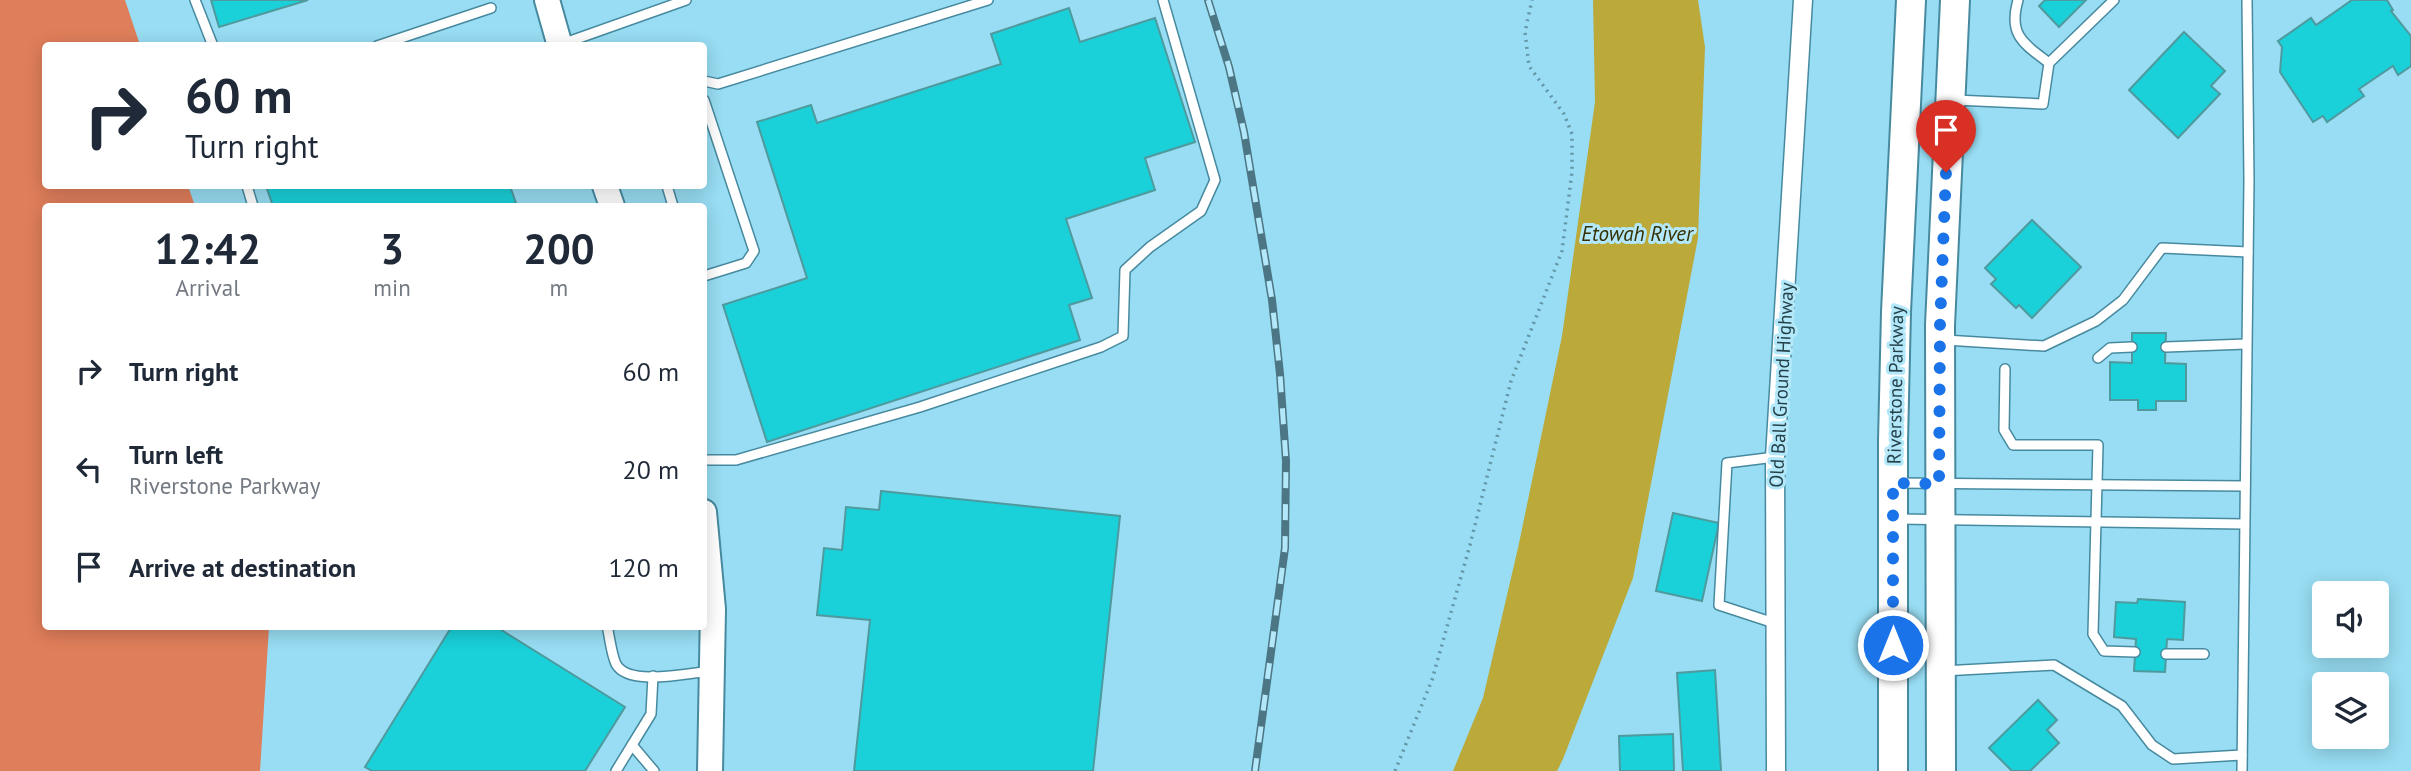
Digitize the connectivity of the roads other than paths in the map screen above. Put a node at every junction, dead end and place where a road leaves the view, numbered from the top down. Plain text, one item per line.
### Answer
1 (195, 0) edge
2 (547, 0) edge
3 (686, 0) edge
4 (988, 0) edge
5 (1163, 0) edge
6 (1803, 0) edge
7 (1911, 0) edge
8 (1955, 0) edge
9 (2018, 0) edge
10 (2115, 0) edge
11 (2247, 0) edge
12 (491, 8) dead end
13 (211, 42) edge
14 (389, 42) edge
15 (559, 42) edge
16 (568, 42) edge
17 (2049, 63) junction
18 (707, 82) edge
19 (1950, 99) junction
20 (707, 109) edge
21 (2248, 252) junction
22 (707, 275) edge
23 (1940, 340) junction
24 (2246, 344) junction
25 (2132, 347) dead end
26 (2166, 347) dead end
27 (2098, 358) dead end
28 (2005, 369) dead end
29 (1775, 457) junction
30 (707, 460) edge
31 (1893, 483) junction
32 (1939, 484) junction
33 (2096, 485) junction
34 (2244, 486) junction
35 (1893, 519) junction
36 (1939, 519) junction
37 (2095, 522) junction
38 (2244, 524) junction
39 (707, 544) edge
40 (1774, 623) junction
41 (608, 630) edge
42 (2135, 652) dead end
43 (2165, 654) dead end
44 (2204, 654) dead end
45 (712, 671) junction
46 (1940, 671) junction
47 (653, 676) junction
48 (632, 745) junction
49 (2242, 755) junction
50 (616, 771) edge
51 (654, 771) edge
52 (710, 771) edge
53 (1776, 771) edge
54 (1893, 771) edge
55 (1941, 771) edge
56 (2242, 771) edge

1 - 13 lane
2 - 15 street
3 - 16 lane
4 - 18 lane
5 - 30 lane
6 - 29 street, Old Ball Ground Highway
7 - 31 main road, Riverstone Parkway
8 - 19 main road
9 - 17 lane
10 - 17 lane
11 - 21 lane
12 - 14 lane
17 - 19 lane
19 - 23 main road
20 - 22 lane
21 - 23 lane
21 - 24 lane
23 - 32 main road
24 - 26 lane
24 - 34 lane
25 - 27 lane
28 - 33 lane
29 - 40 street, Old Ball Ground Highway
29 - 40 lane
31 - 32 lane
31 - 35 main road, Riverstone Parkway
32 - 33 lane
32 - 36 main road
33 - 34 lane
33 - 37 lane
34 - 38 lane
35 - 36 lane
35 - 54 main road, Riverstone Parkway
36 - 37 lane
36 - 46 main road
37 - 38 lane
37 - 42 lane
38 - 49 lane
39 - 45 street
40 - 53 street, Old Ball Ground Highway
41 - 47 lane
43 - 44 lane
45 - 47 lane
45 - 52 street
46 - 49 lane
46 - 55 main road
47 - 48 lane
48 - 50 lane
48 - 51 lane
49 - 56 lane

